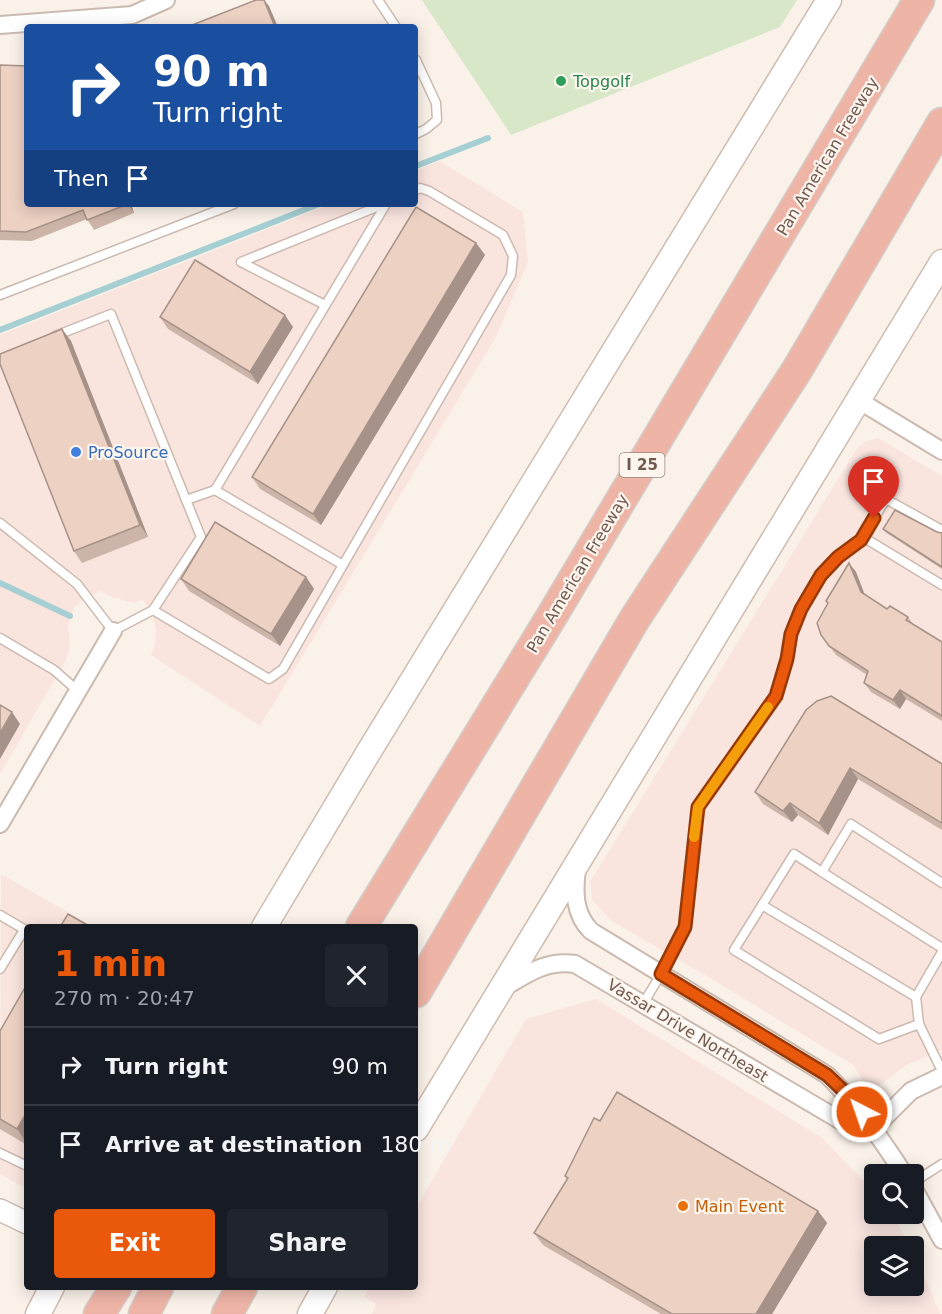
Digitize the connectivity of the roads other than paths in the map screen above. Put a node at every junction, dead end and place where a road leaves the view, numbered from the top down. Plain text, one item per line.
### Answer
1 (166, 0) edge
2 (378, 0) edge
3 (829, 0) edge
4 (919, 0) edge
5 (394, 24) edge
6 (0, 25) edge
7 (418, 64) edge
8 (942, 123) edge
9 (418, 133) edge
10 (942, 156) edge
11 (418, 189) edge
12 (226, 207) edge
13 (378, 207) edge
14 (383, 207) edge
15 (942, 262) edge
16 (0, 295) edge
17 (326, 305) junction
18 (44, 341) edge
19 (797, 370) junction
20 (858, 400) junction
21 (942, 451) edge
22 (215, 490) junction
23 (186, 500) junction
24 (0, 523) edge
25 (942, 530) edge
26 (863, 537) junction
27 (343, 565) junction
28 (942, 585) edge
29 (153, 610) junction
30 (113, 631) junction
31 (0, 638) edge
32 (78, 691) junction
33 (0, 824) edge
34 (578, 859) junction
35 (822, 872) junction
36 (942, 883) edge
37 (762, 905) junction
38 (0, 915) edge
39 (266, 924) edge
40 (363, 924) edge
41 (24, 929) edge
42 (24, 933) edge
43 (942, 950) edge
44 (0, 969) edge
45 (661, 974) junction
46 (418, 989) edge
47 (501, 989) junction
48 (916, 997) junction
49 (643, 1004) junction
50 (919, 1024) junction
51 (942, 1074) edge
52 (418, 1126) edge
53 (874, 1128) junction
54 (0, 1153) edge
55 (897, 1164) edge
56 (942, 1164) edge
57 (24, 1165) edge
58 (924, 1176) edge
59 (924, 1207) edge
60 (0, 1210) edge
61 (24, 1222) edge
62 (942, 1240) edge
63 (50, 1290) edge
64 (114, 1290) edge
65 (156, 1290) edge
66 (240, 1290) edge
67 (323, 1290) edge
68 (38, 1314) edge
69 (99, 1314) edge
70 (144, 1314) edge
71 (227, 1314) edge
72 (310, 1314) edge

1 - 6 street
2 - 5 lane
3 - 39 main road
4 - 40 highway, Pan American Freeway / I 25
7 - 9 lane
8 - 19 highway
10 - 19 highway
11 - 27 lane
12 - 16 lane
13 - 17 lane
14 - 17 lane
15 - 20 main road
17 - 22 lane
18 - 23 lane
19 - 46 highway
20 - 21 street
20 - 34 main road
22 - 23 lane
22 - 27 lane
23 - 29 lane
24 - 30 lane
25 - 26 lane
26 - 28 lane
26 - 45 lane
27 - 29 lane
29 - 30 lane
30 - 32 street
31 - 32 lane
32 - 33 street
34 - 45 street, Vassar Drive Northeast
34 - 47 main road
35 - 36 lane
35 - 37 lane
35 - 43 lane
37 - 48 lane
37 - 50 lane
38 - 41 lane
42 - 44 lane
43 - 48 lane
45 - 49 lane
45 - 53 street, Vassar Drive Northeast
47 - 49 street, Vassar Drive Northeast
47 - 52 main road
48 - 50 lane
49 - 53 street, Vassar Drive Northeast
50 - 51 lane
51 - 53 street
53 - 55 street, Vassar Drive Northeast
54 - 57 lane
56 - 58 lane
59 - 62 street
60 - 61 street
63 - 68 main road
64 - 69 highway
65 - 70 highway
66 - 71 highway
67 - 72 main road

